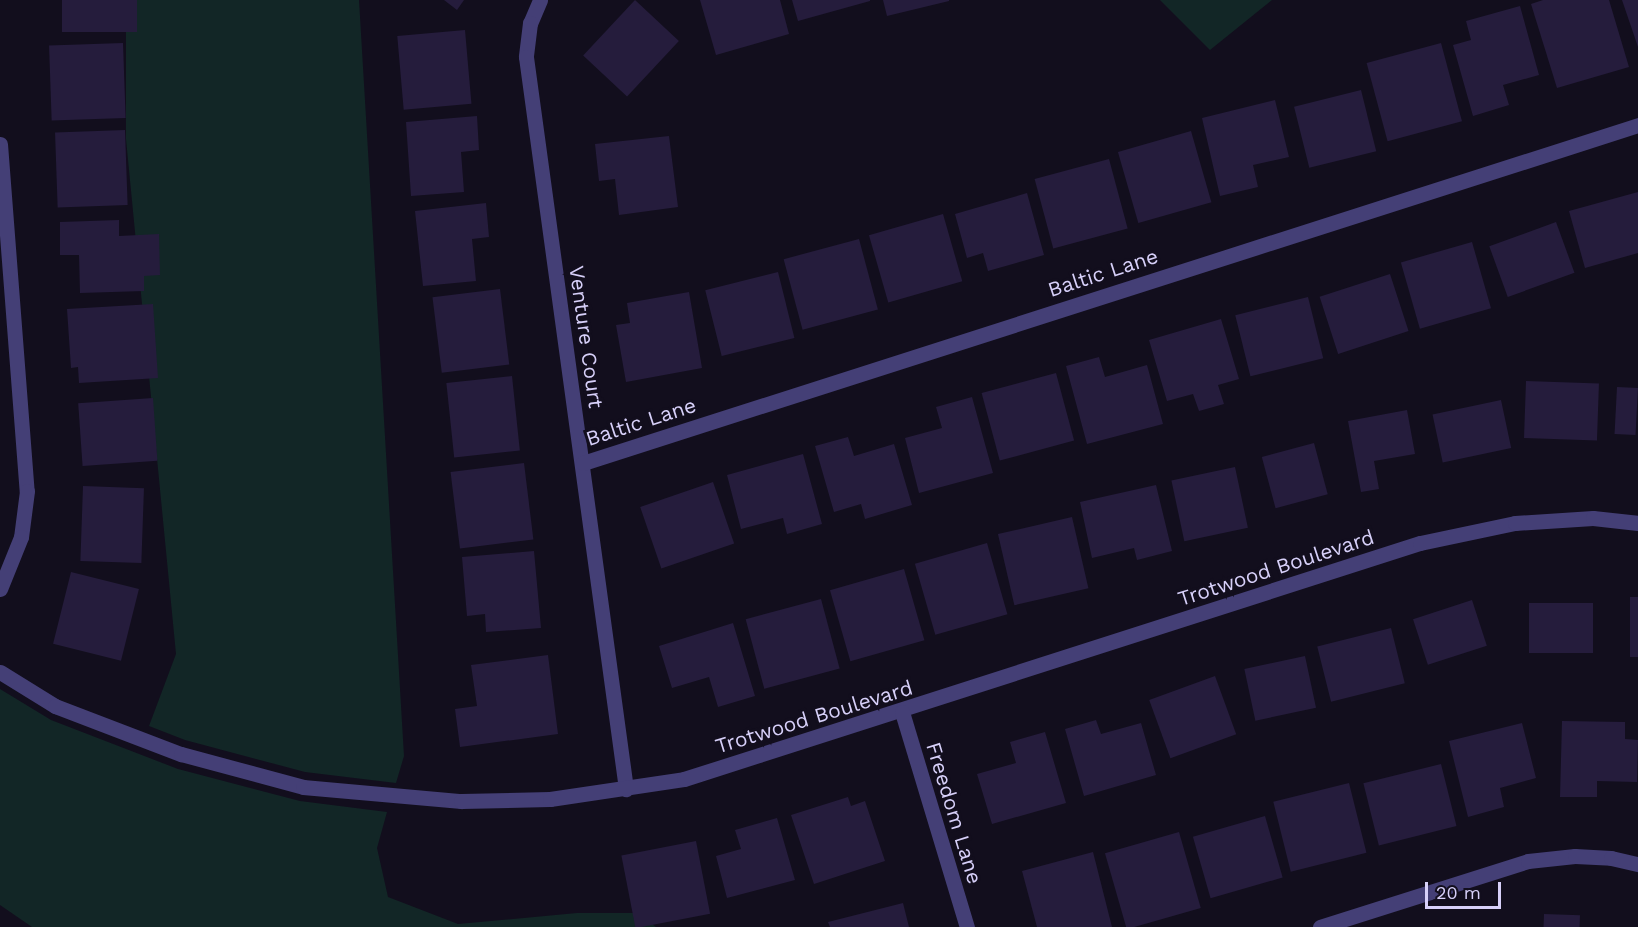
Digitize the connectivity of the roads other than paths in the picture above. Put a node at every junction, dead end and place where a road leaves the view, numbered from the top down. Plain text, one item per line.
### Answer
1 (540, 0) edge
2 (1638, 125) edge
3 (0, 144) edge
4 (582, 463) junction
5 (1638, 523) edge
6 (0, 589) edge
7 (0, 672) edge
8 (902, 711) junction
9 (626, 789) junction
10 (1638, 864) edge
11 (967, 927) edge
12 (1320, 927) edge

1 - 4 street, Venture Court
2 - 4 street, Baltic Lane
3 - 6 street
4 - 9 street, Venture Court
5 - 8 street, Trotwood Boulevard
7 - 9 street, Trotwood Boulevard
8 - 9 street, Trotwood Boulevard
8 - 11 street, Freedom Lane
10 - 12 street

